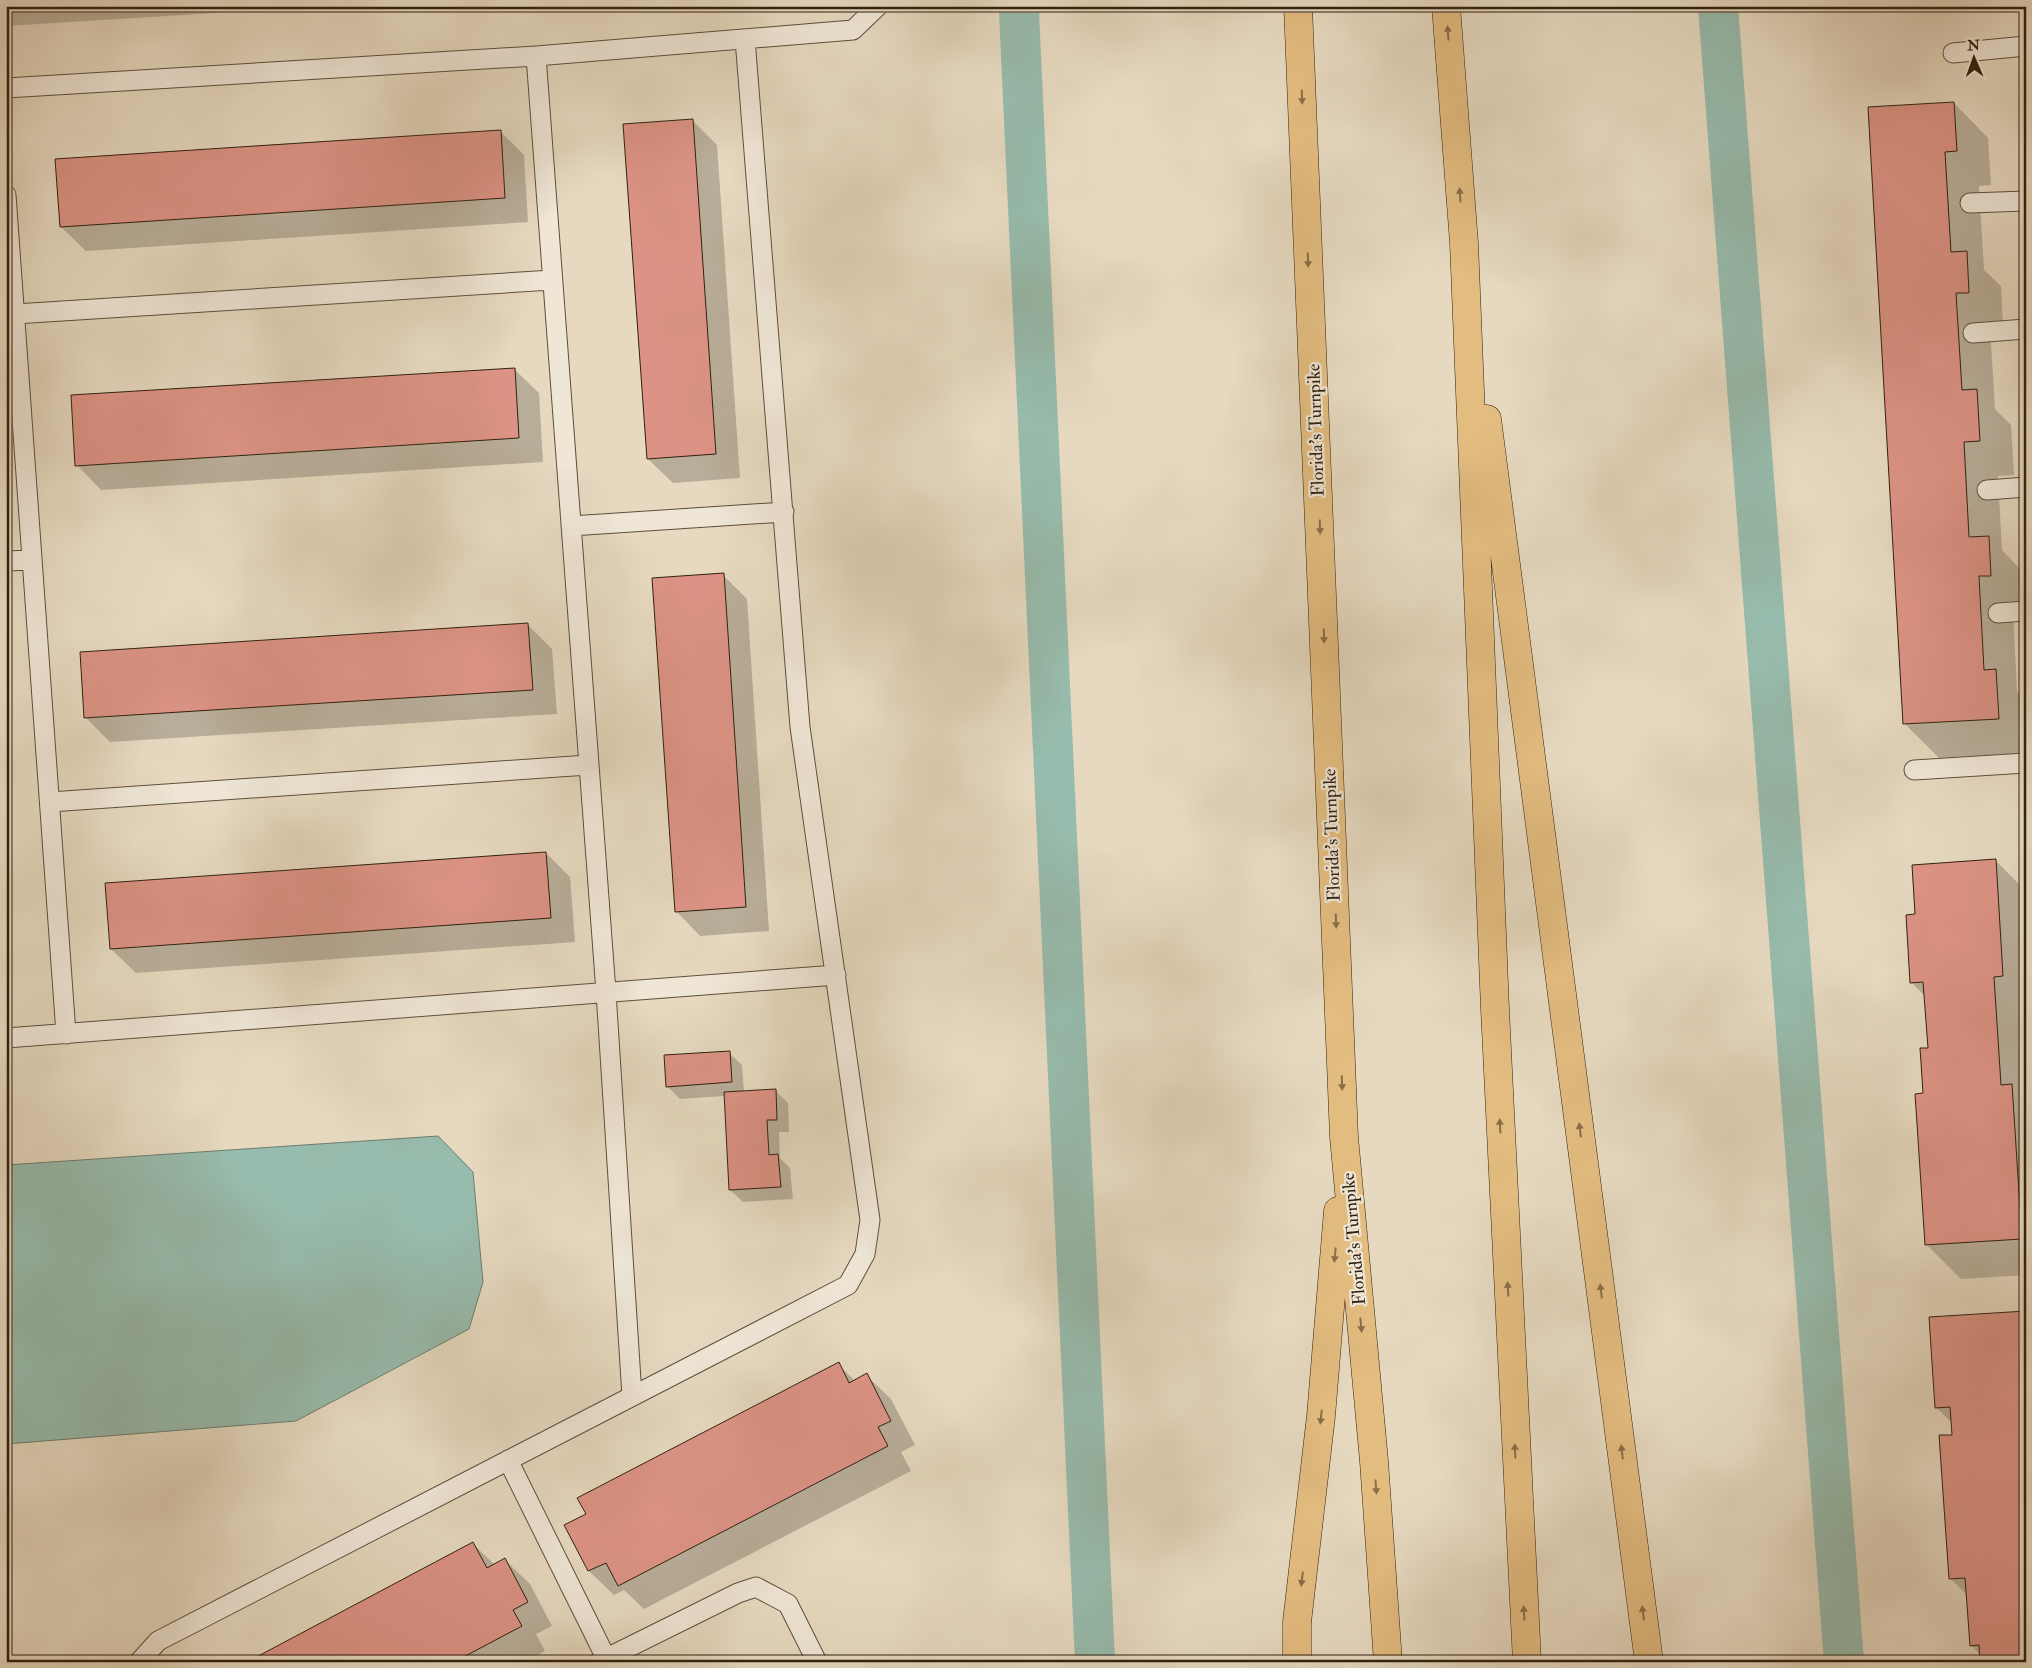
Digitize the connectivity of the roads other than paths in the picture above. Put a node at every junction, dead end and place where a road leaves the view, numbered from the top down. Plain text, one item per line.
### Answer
1 (878, 6) edge
2 (1298, 6) edge
3 (1446, 6) edge
4 (745, 39) junction
5 (2026, 46) edge
6 (1953, 53) dead end
7 (536, 56) junction
8 (6, 88) edge
9 (6, 195) edge
10 (2026, 200) edge
11 (1970, 203) dead end
12 (1464, 243) junction
13 (552, 280) junction
14 (15, 314) junction
15 (2026, 329) edge
16 (1974, 333) dead end
17 (2026, 488) edge
18 (1987, 490) dead end
19 (784, 512) junction
20 (571, 526) junction
21 (32, 560) junction
22 (6, 561) edge
23 (2026, 611) edge
24 (1998, 613) dead end
25 (2026, 762) edge
26 (588, 766) junction
27 (1914, 770) dead end
28 (50, 802) junction
29 (836, 975) junction
30 (606, 992) junction
31 (66, 1034) junction
32 (6, 1038) edge
33 (1344, 1137) junction
34 (632, 1396) junction
35 (508, 1460) junction
36 (603, 1660) edge
37 (139, 1662) edge
38 (817, 1662) edge
39 (1297, 1662) edge
40 (1388, 1662) edge
41 (1527, 1662) edge
42 (1649, 1662) edge

1 - 4 lane
2 -> 33 highway, Florida's Turnpike
12 -> 3 highway
4 - 7 lane
4 - 19 lane
5 - 6 lane
7 - 8 lane
7 - 13 lane
9 - 14 lane
10 - 11 lane
41 -> 12 highway
42 -> 12 highway
13 - 14 lane
13 - 20 lane
14 - 21 lane
15 - 16 lane
17 - 18 lane
19 - 20 lane
19 - 29 lane
20 - 26 lane
21 - 22 lane
21 - 28 lane
23 - 24 lane
25 - 27 lane
26 - 28 lane
26 - 30 lane
28 - 31 lane
29 - 30 lane
29 - 34 lane
30 - 31 lane
30 - 34 lane
31 - 32 lane
33 -> 39 highway
33 -> 40 highway, Florida's Turnpike
34 - 35 lane
35 - 36 lane
35 - 37 lane
36 - 38 lane

